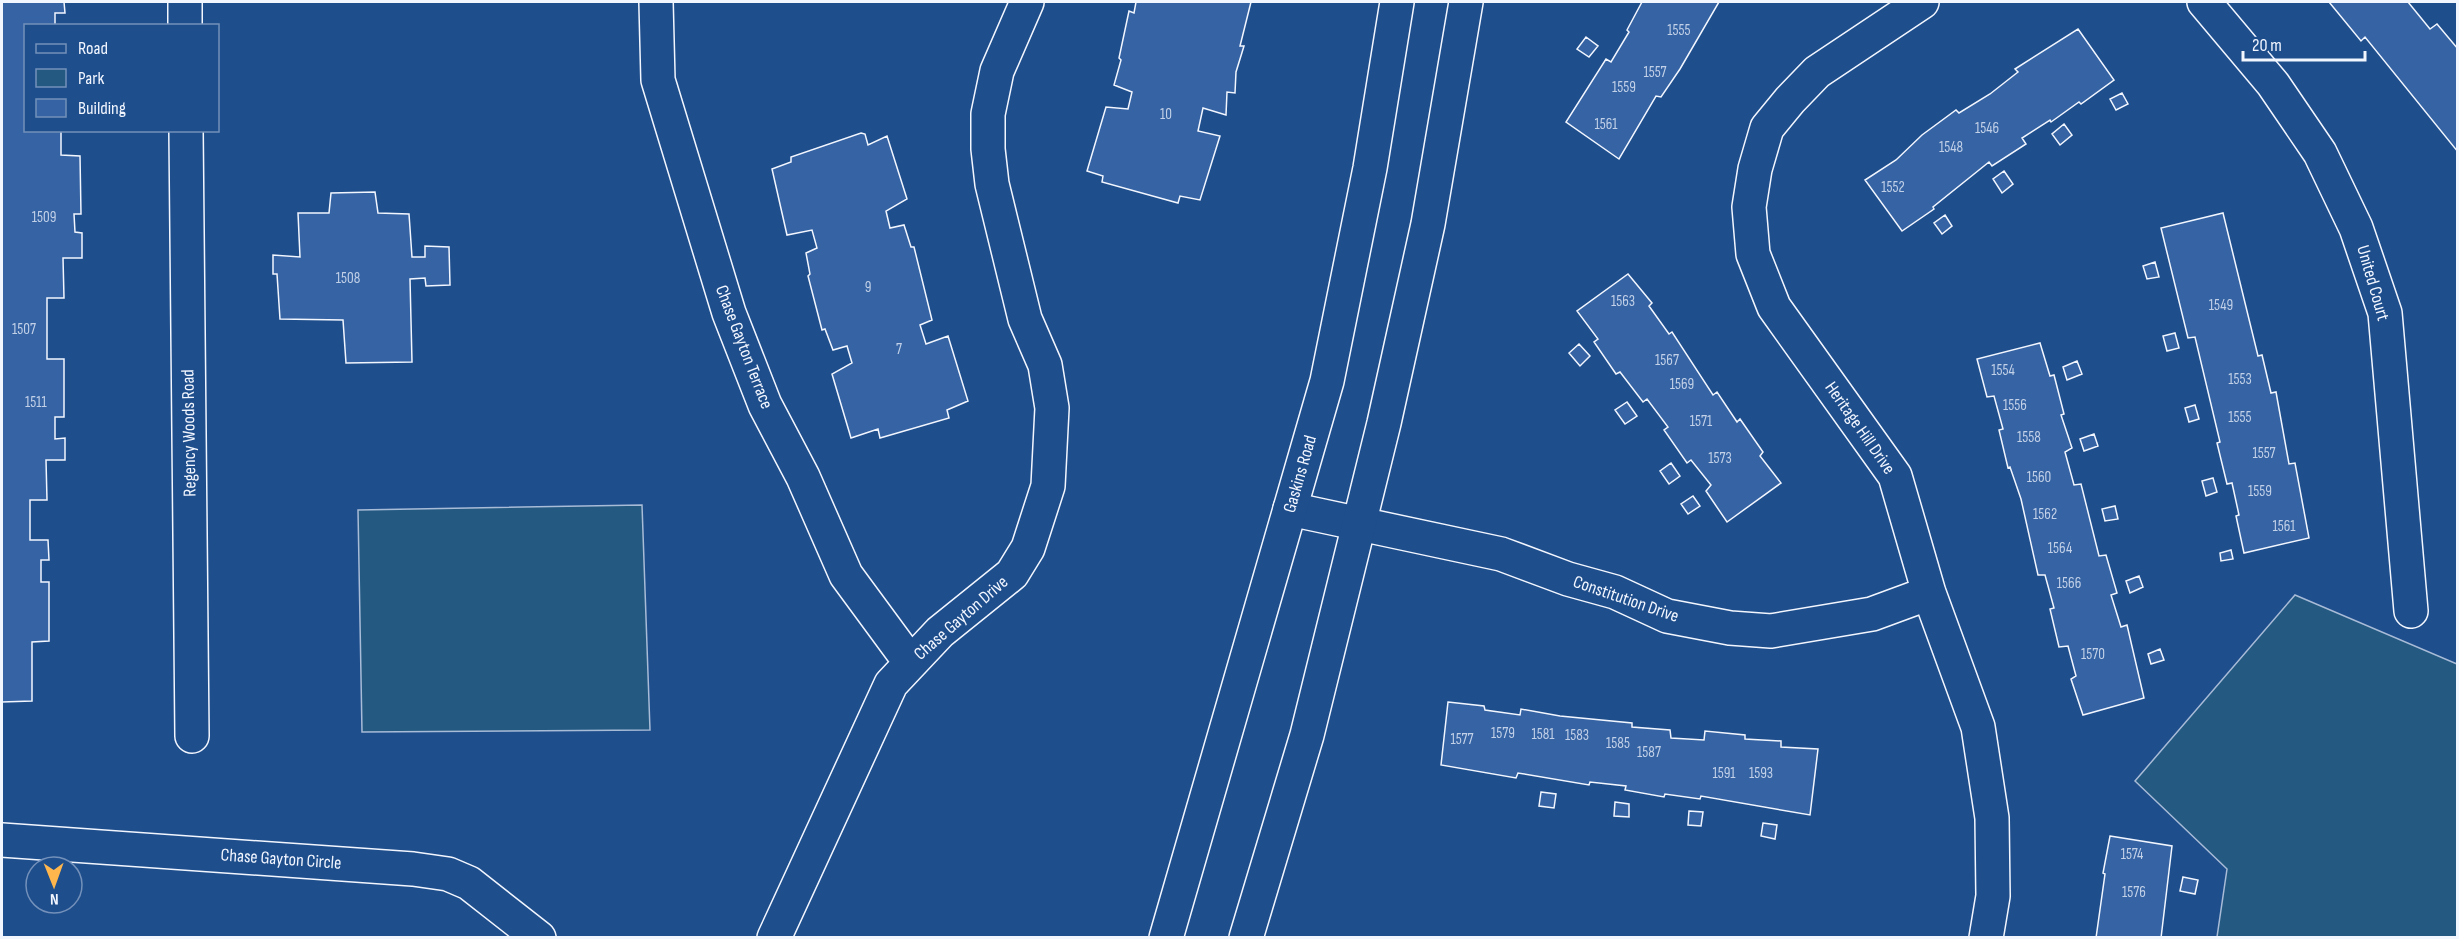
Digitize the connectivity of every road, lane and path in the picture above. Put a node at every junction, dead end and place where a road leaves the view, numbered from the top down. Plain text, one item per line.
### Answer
1 (185, 2) edge
2 (656, 2) edge
3 (1027, 2) edge
4 (1397, 2) edge
5 (1466, 2) edge
6 (1922, 2) edge
7 (2204, 2) edge
8 (185, 24) edge
9 (186, 132) edge
10 (1290, 509) junction
11 (1359, 524) junction
12 (1929, 593) junction
13 (2412, 611) dead end
14 (910, 662) junction
15 (192, 736) dead end
16 (2, 840) edge
17 (539, 938) edge
18 (774, 938) edge
19 (1166, 938) edge
20 (1246, 938) edge
21 (1986, 938) edge

1 - 8 street
2 - 14 street, Chase Gayton Terrace
3 - 14 street, Chase Gayton Drive
4 - 10 street, Gaskins Road
5 - 11 street
6 - 12 street, Heritage Hill Drive
7 - 13 street, United Court
9 - 15 street, Regency Woods Road
10 - 11 street, Constitution Drive
10 - 19 street, Gaskins Road
11 - 12 street, Constitution Drive
11 - 20 street
12 - 21 street, Heritage Hill Drive
14 - 18 street, Chase Gayton Drive
16 - 17 street, Chase Gayton Circle

